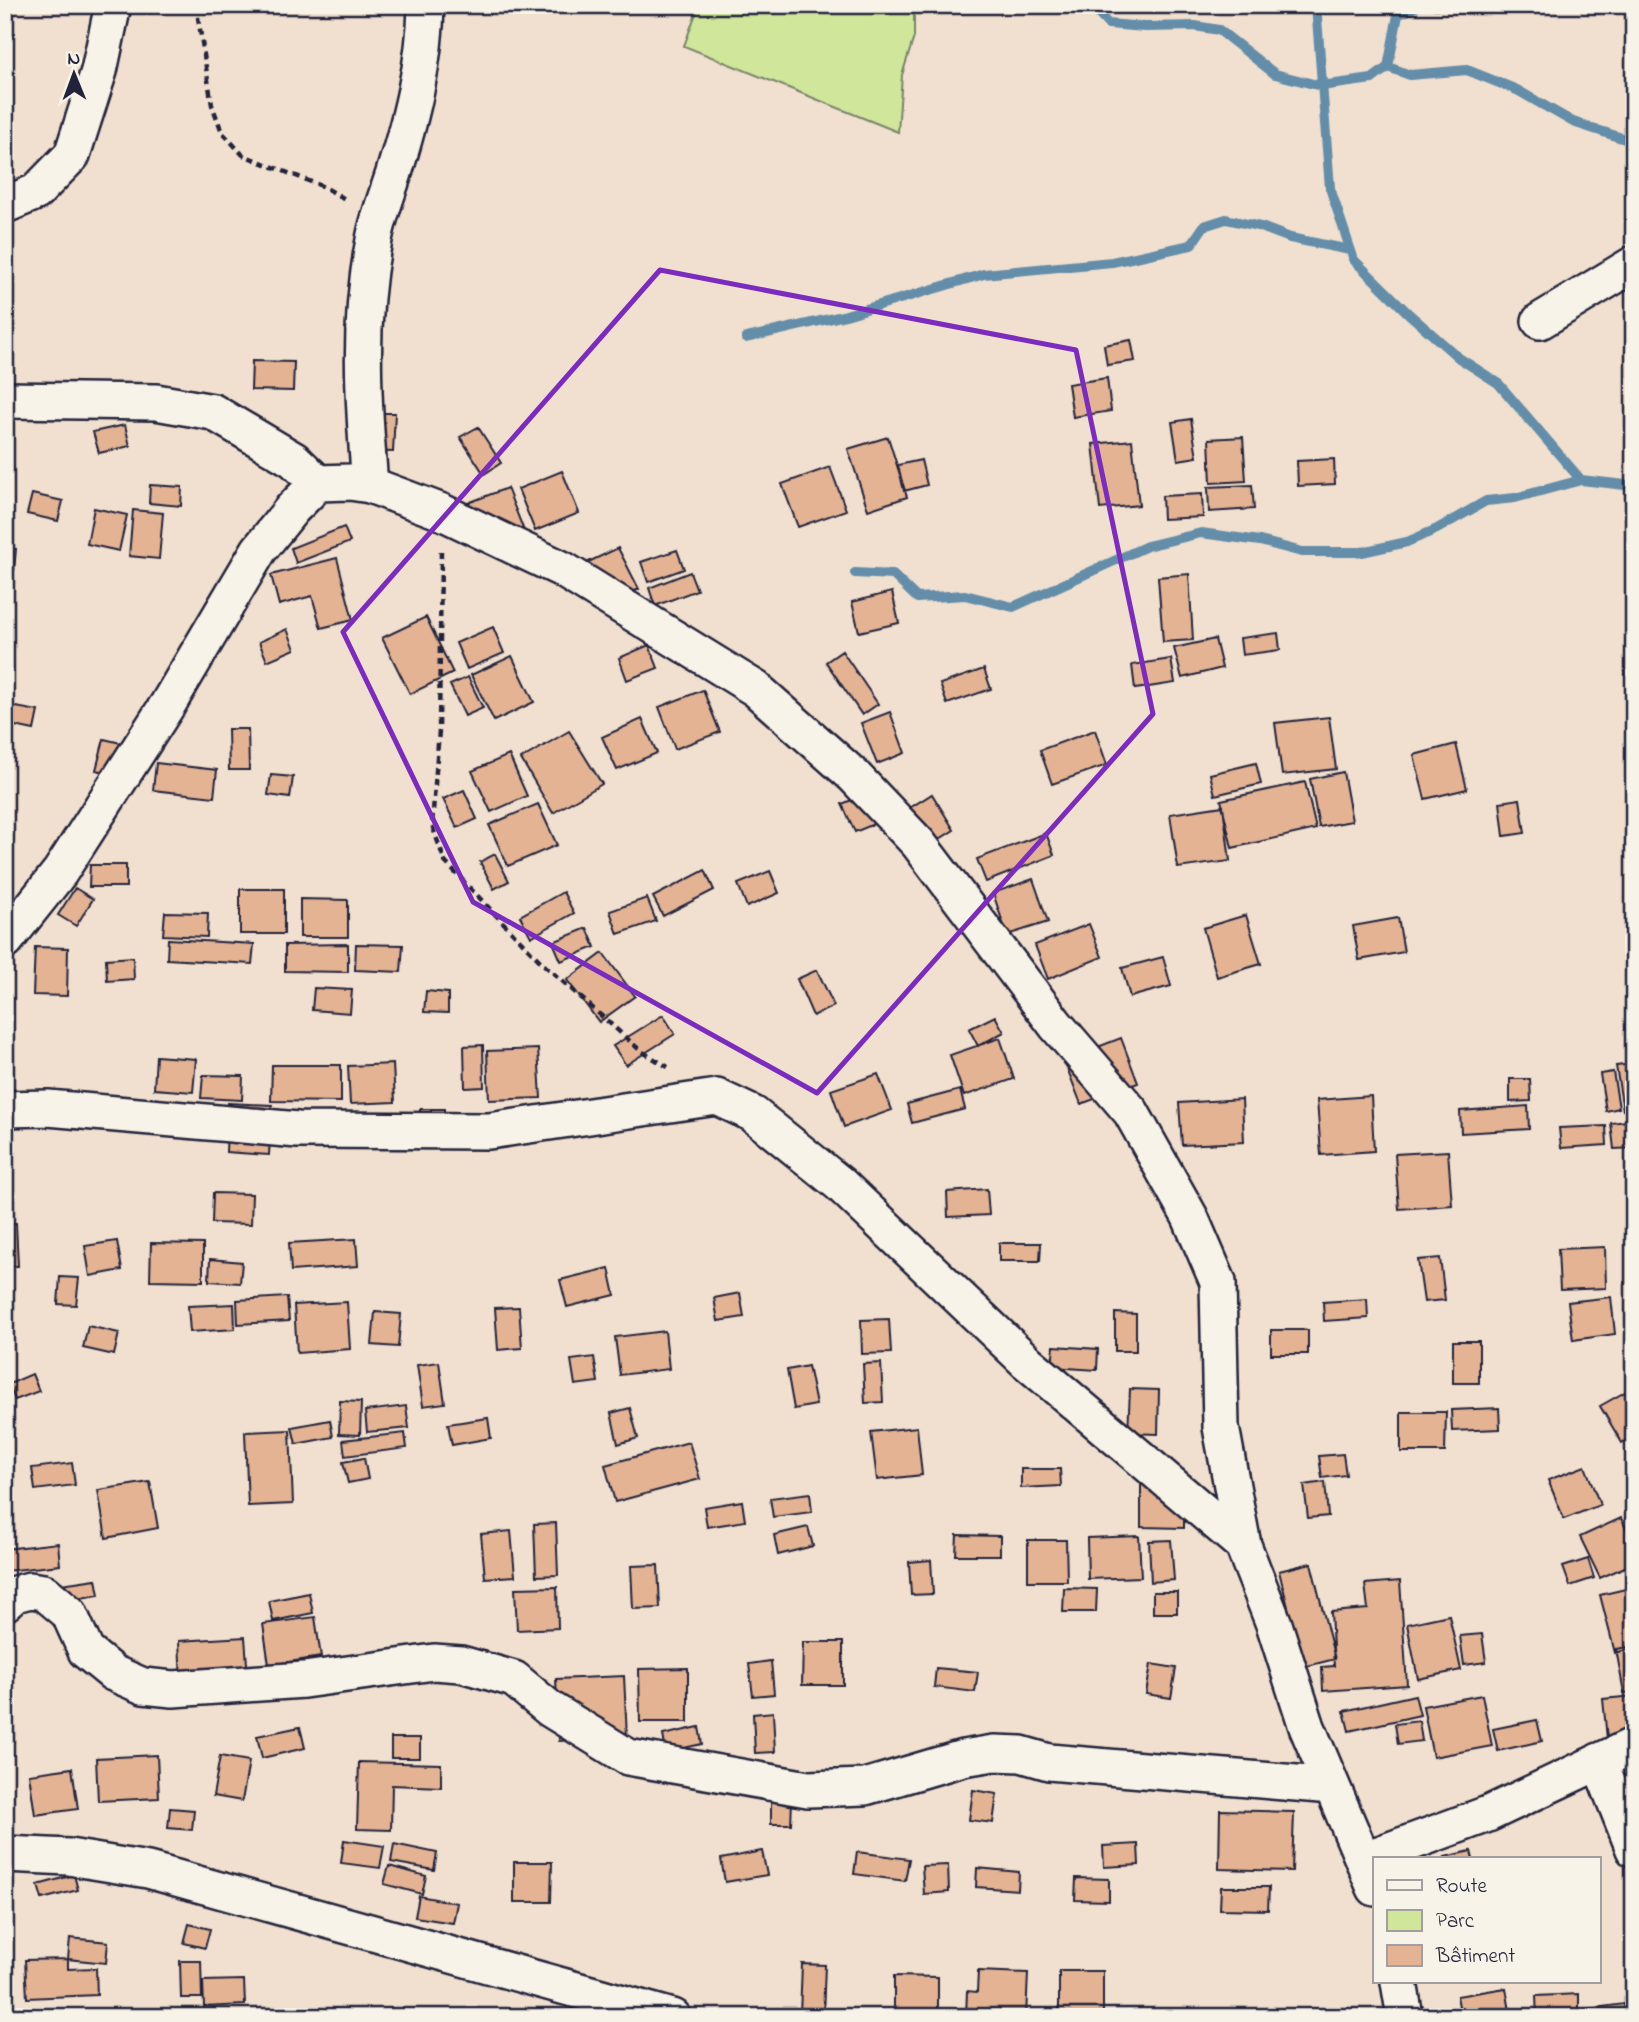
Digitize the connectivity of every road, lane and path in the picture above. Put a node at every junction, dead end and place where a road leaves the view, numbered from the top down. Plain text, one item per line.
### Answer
1 (113, 5) edge
2 (196, 5) edge
3 (426, 5) edge
4 (5, 205) edge
5 (374, 237) junction
6 (1634, 264) edge
7 (1540, 321) dead end
8 (5, 400) edge
9 (318, 483) junction
10 (370, 485) junction
11 (443, 512) junction
12 (5, 941) edge
13 (717, 1097) junction
14 (5, 1108) edge
15 (1243, 1545) junction
16 (5, 1603) edge
17 (1634, 1745) edge
18 (1598, 1761) junction
19 (1332, 1786) junction
20 (1634, 1849) edge
21 (5, 1854) edge
22 (1403, 1857) edge
23 (1369, 1874) edge
24 (1399, 1983) edge
25 (673, 2017) edge
26 (1405, 2017) edge

1 - 4 street
2 - 5 path
3 - 5 street
5 - 10 street
6 - 7 street
8 - 9 street
9 - 10 street
9 - 12 street
10 - 11 street
11 - 13 path
11 - 15 street
13 - 14 street
13 - 15 street
15 - 19 street
16 - 19 street
17 - 18 street
18 - 20 street
18 - 22 street
19 - 23 street
21 - 25 street
24 - 26 street

